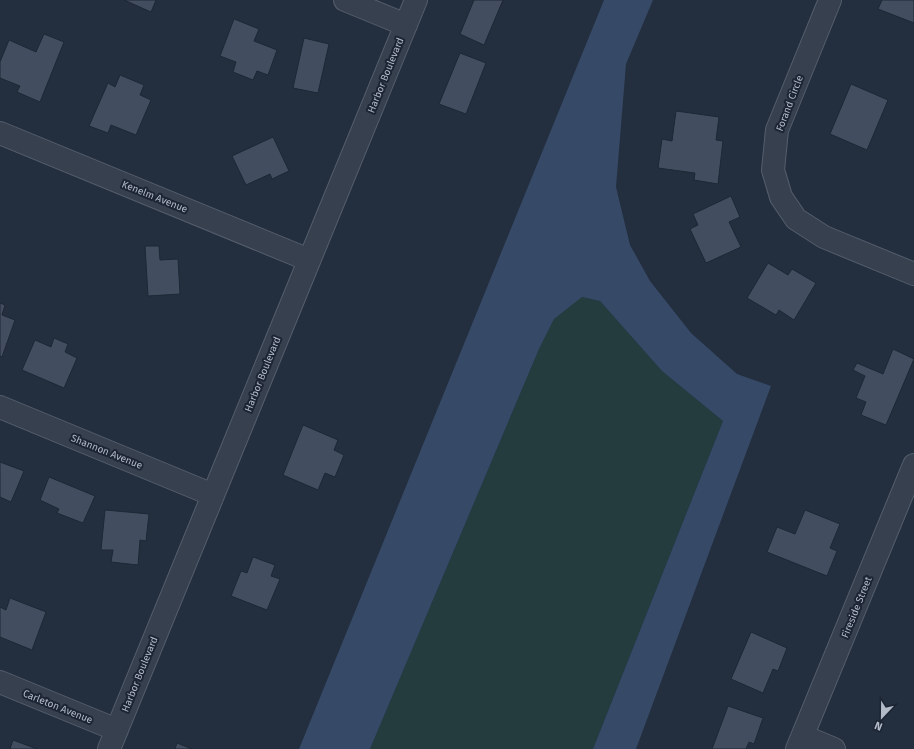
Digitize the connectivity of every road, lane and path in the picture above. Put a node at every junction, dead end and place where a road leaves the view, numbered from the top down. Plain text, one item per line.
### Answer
1 (345, 0) edge
2 (416, 0) edge
3 (830, 0) edge
4 (406, 25) junction
5 (0, 133) edge
6 (309, 260) junction
7 (914, 274) edge
8 (0, 407) edge
9 (914, 465) edge
10 (213, 494) junction
11 (0, 682) edge
12 (113, 739) edge
13 (800, 743) edge
14 (834, 749) edge

1 - 4 street
2 - 4 street, Harbor Boulevard
3 - 7 street, Forand Circle
4 - 6 street, Harbor Boulevard
5 - 6 street, Kenelm Avenue
6 - 10 street, Harbor Boulevard
8 - 10 street, Shannon Avenue
9 - 13 street, Fireside Street
10 - 12 street, Harbor Boulevard
11 - 12 street, Carleton Avenue
13 - 14 street

